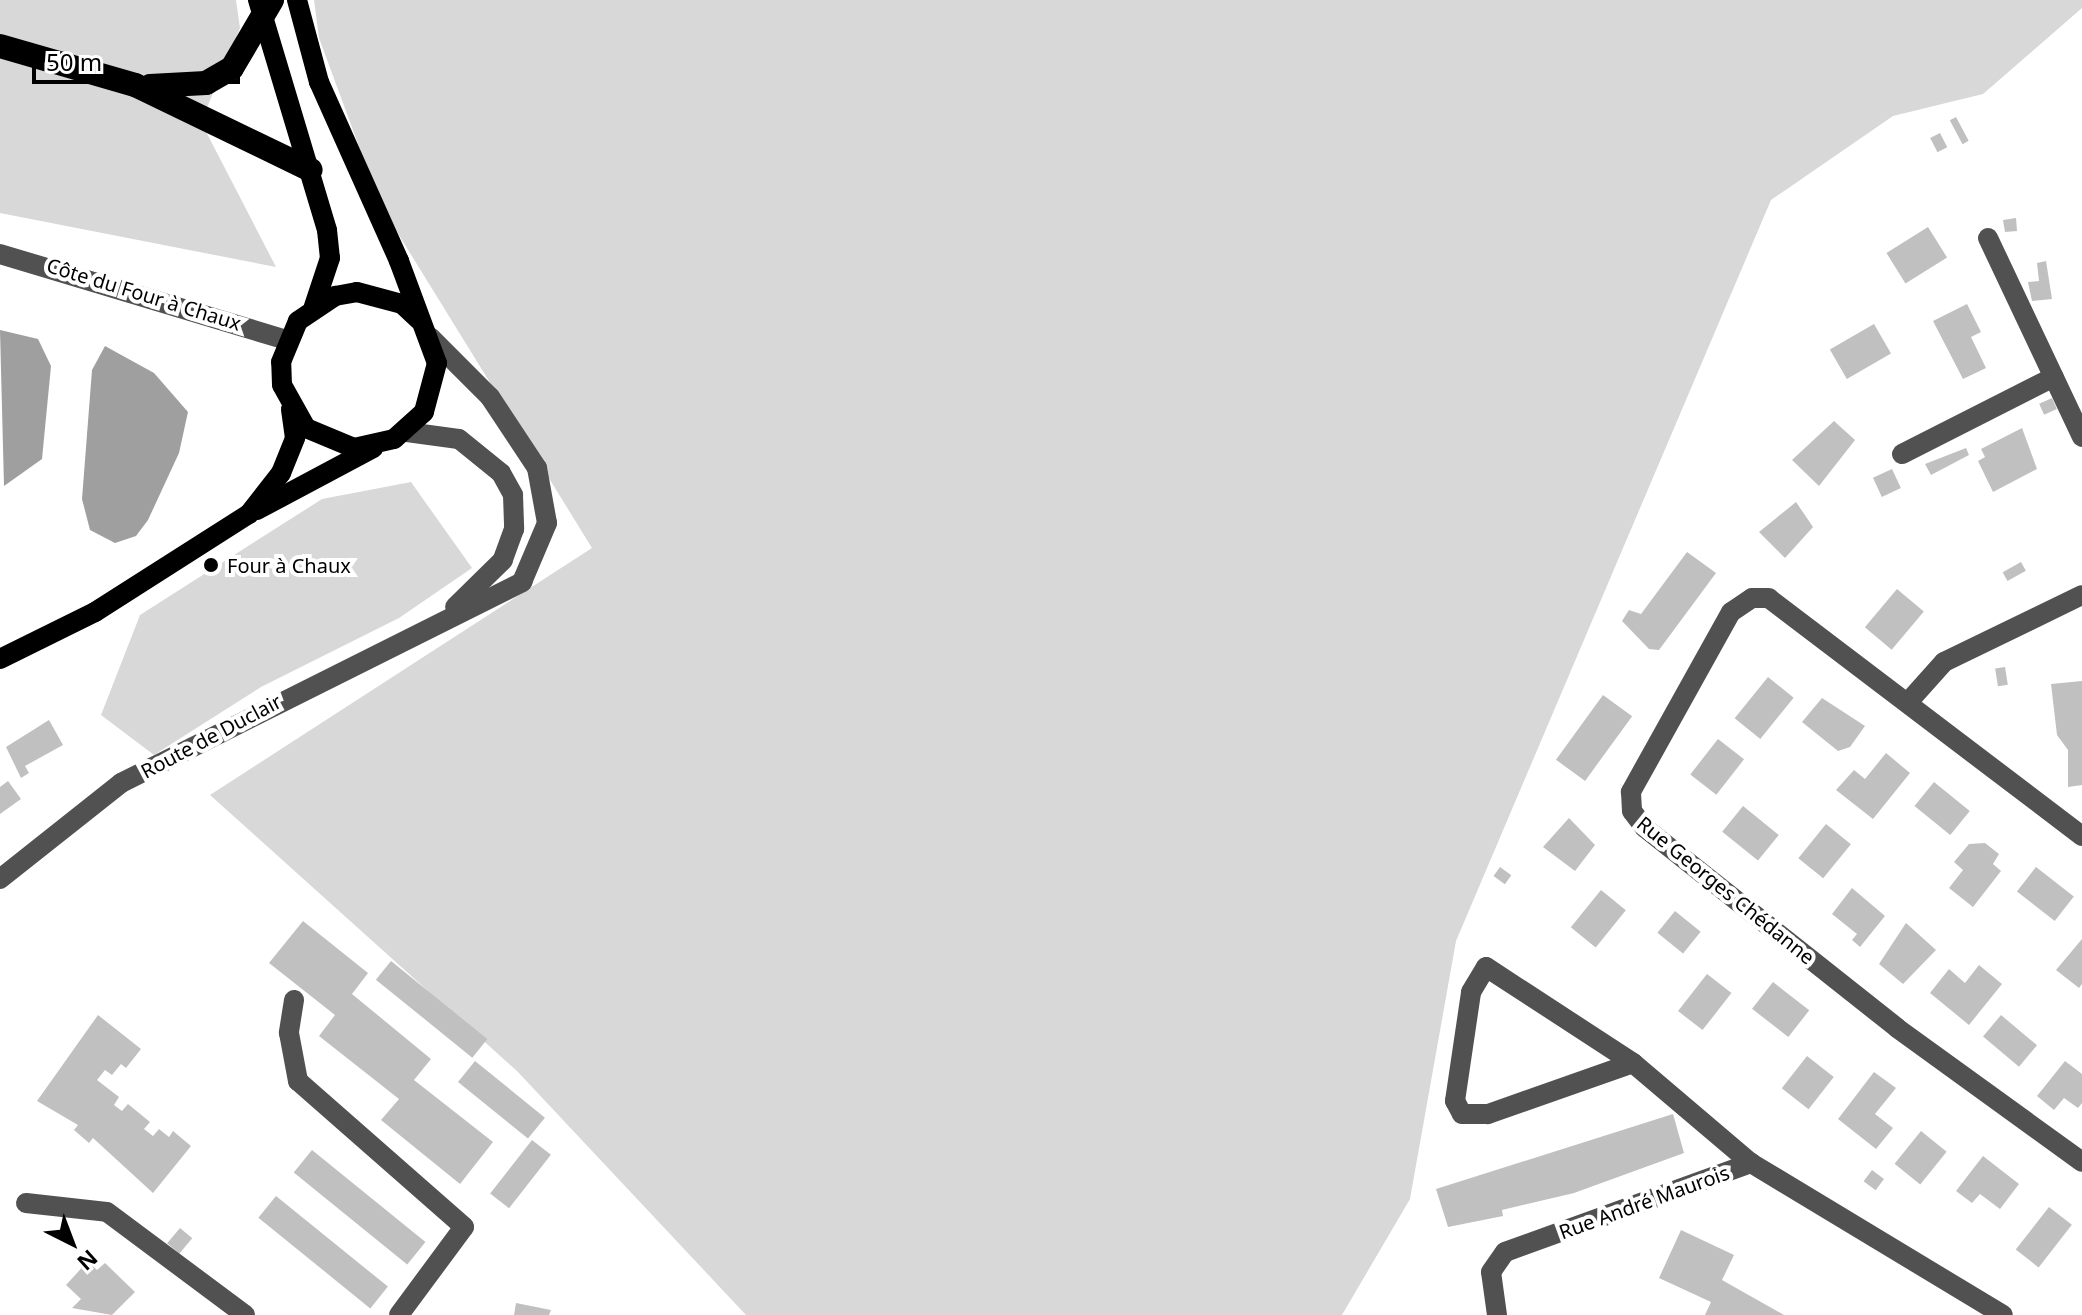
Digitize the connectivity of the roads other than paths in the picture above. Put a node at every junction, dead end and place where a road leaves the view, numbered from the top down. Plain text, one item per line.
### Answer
1 (258, 0) edge
2 (272, 0) edge
3 (297, 0) edge
4 (262, 25) junction
5 (0, 46) edge
6 (135, 85) junction
7 (311, 170) junction
8 (1988, 238) dead end
9 (0, 254) edge
10 (314, 306) junction
11 (424, 328) junction
12 (287, 340) junction
13 (2054, 377) junction
14 (290, 407) junction
15 (407, 432) junction
16 (2082, 437) edge
17 (380, 445) junction
18 (1902, 454) dead end
19 (249, 514) junction
20 (2082, 595) edge
21 (439, 619) junction
22 (0, 659) edge
23 (1910, 700) junction
24 (2082, 836) edge
25 (0, 879) edge
26 (294, 1000) dead end
27 (1633, 1063) junction
28 (2082, 1162) edge
29 (1751, 1163) junction
30 (26, 1203) dead end
31 (245, 1315) edge
32 (399, 1315) edge
33 (1497, 1315) edge
34 (2003, 1315) edge

1 - 4 main road
2 - 4 highway
3 - 11 main road
4 - 6 highway
4 - 7 main road
5 - 6 highway
6 - 7 highway
7 - 10 main road
8 - 13 street
9 - 12 street, Côte du Four à Chaux
10 - 11 main road
10 - 12 main road
11 - 15 main road
11 - 21 street, Route de Duclair
12 - 14 main road
13 - 16 street
13 - 18 street
14 - 17 main road
14 - 19 main road
15 - 17 main road
15 - 21 street, Route de Duclair
17 - 19 main road
19 - 22 main road
20 - 23 street
21 - 25 street, Route de Duclair
23 - 24 street, Rue Georges Chédanne
23 - 28 street, Rue Georges Chédanne
26 - 32 street
27 - 27 street
27 - 29 street
29 - 33 street, Rue André Maurois
29 - 34 street, Rue André Maurois
30 - 31 street

